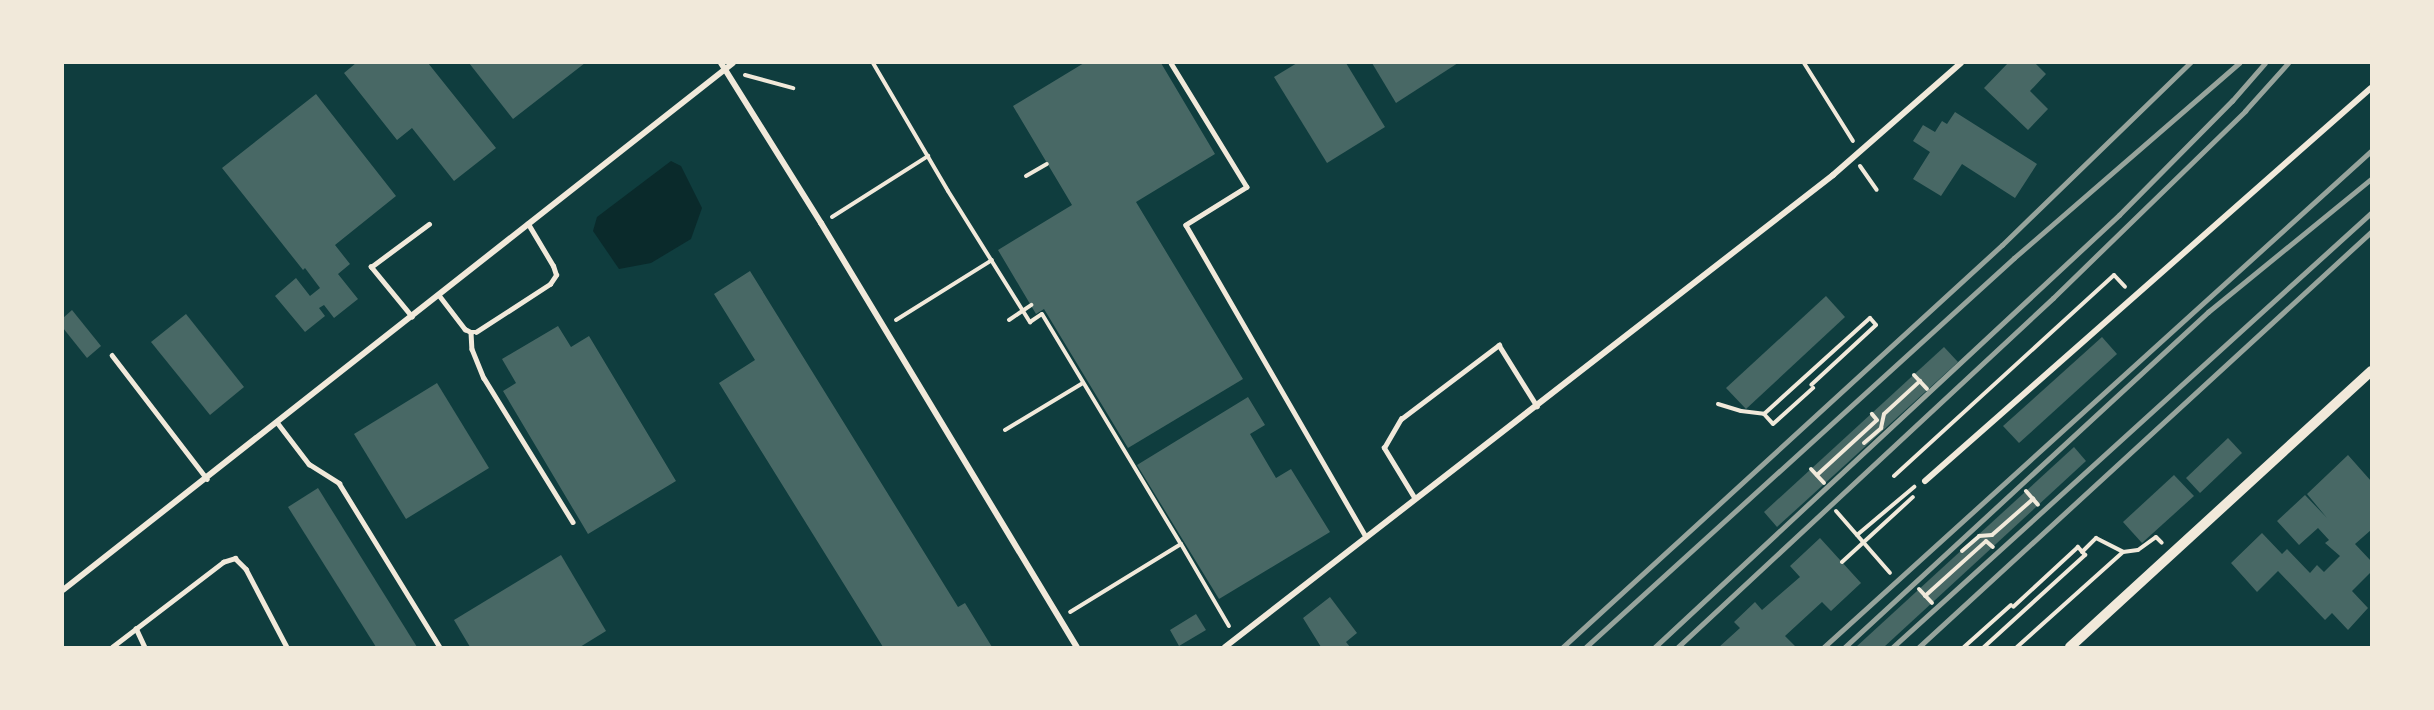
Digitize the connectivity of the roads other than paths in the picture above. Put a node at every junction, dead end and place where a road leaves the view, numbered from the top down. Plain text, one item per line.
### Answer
1 (733, 63) edge
2 (1171, 63) edge
3 (1961, 63) edge
4 (722, 66) edge
5 (2371, 88) edge
6 (429, 224) dead end
7 (528, 224) junction
8 (439, 295) junction
9 (412, 317) junction
10 (471, 332) junction
11 (112, 355) dead end
12 (2371, 371) edge
13 (1537, 406) junction
14 (277, 422) junction
15 (207, 479) junction
16 (1925, 481) road end
17 (1415, 499) junction
18 (573, 522) dead end
19 (1366, 537) junction
20 (63, 590) edge
21 (136, 628) junction
22 (112, 647) edge
23 (145, 647) edge
24 (287, 647) edge
25 (440, 647) edge
26 (1077, 647) edge
27 (1225, 647) edge
28 (2070, 647) edge

1 - 4 street
2 - 19 lane
3 - 13 street
4 - 7 street
4 - 26 street
5 - 16 street
6 - 9 lane
7 - 8 street
7 - 10 lane
8 - 9 street
8 - 10 lane
9 - 14 street
10 - 18 lane
11 - 15 lane
12 - 28 street
13 - 17 street
13 - 17 lane
14 - 15 street
14 - 25 lane
15 - 20 street
17 - 19 street
19 - 27 street
21 - 22 lane
21 - 23 lane
21 - 24 lane

